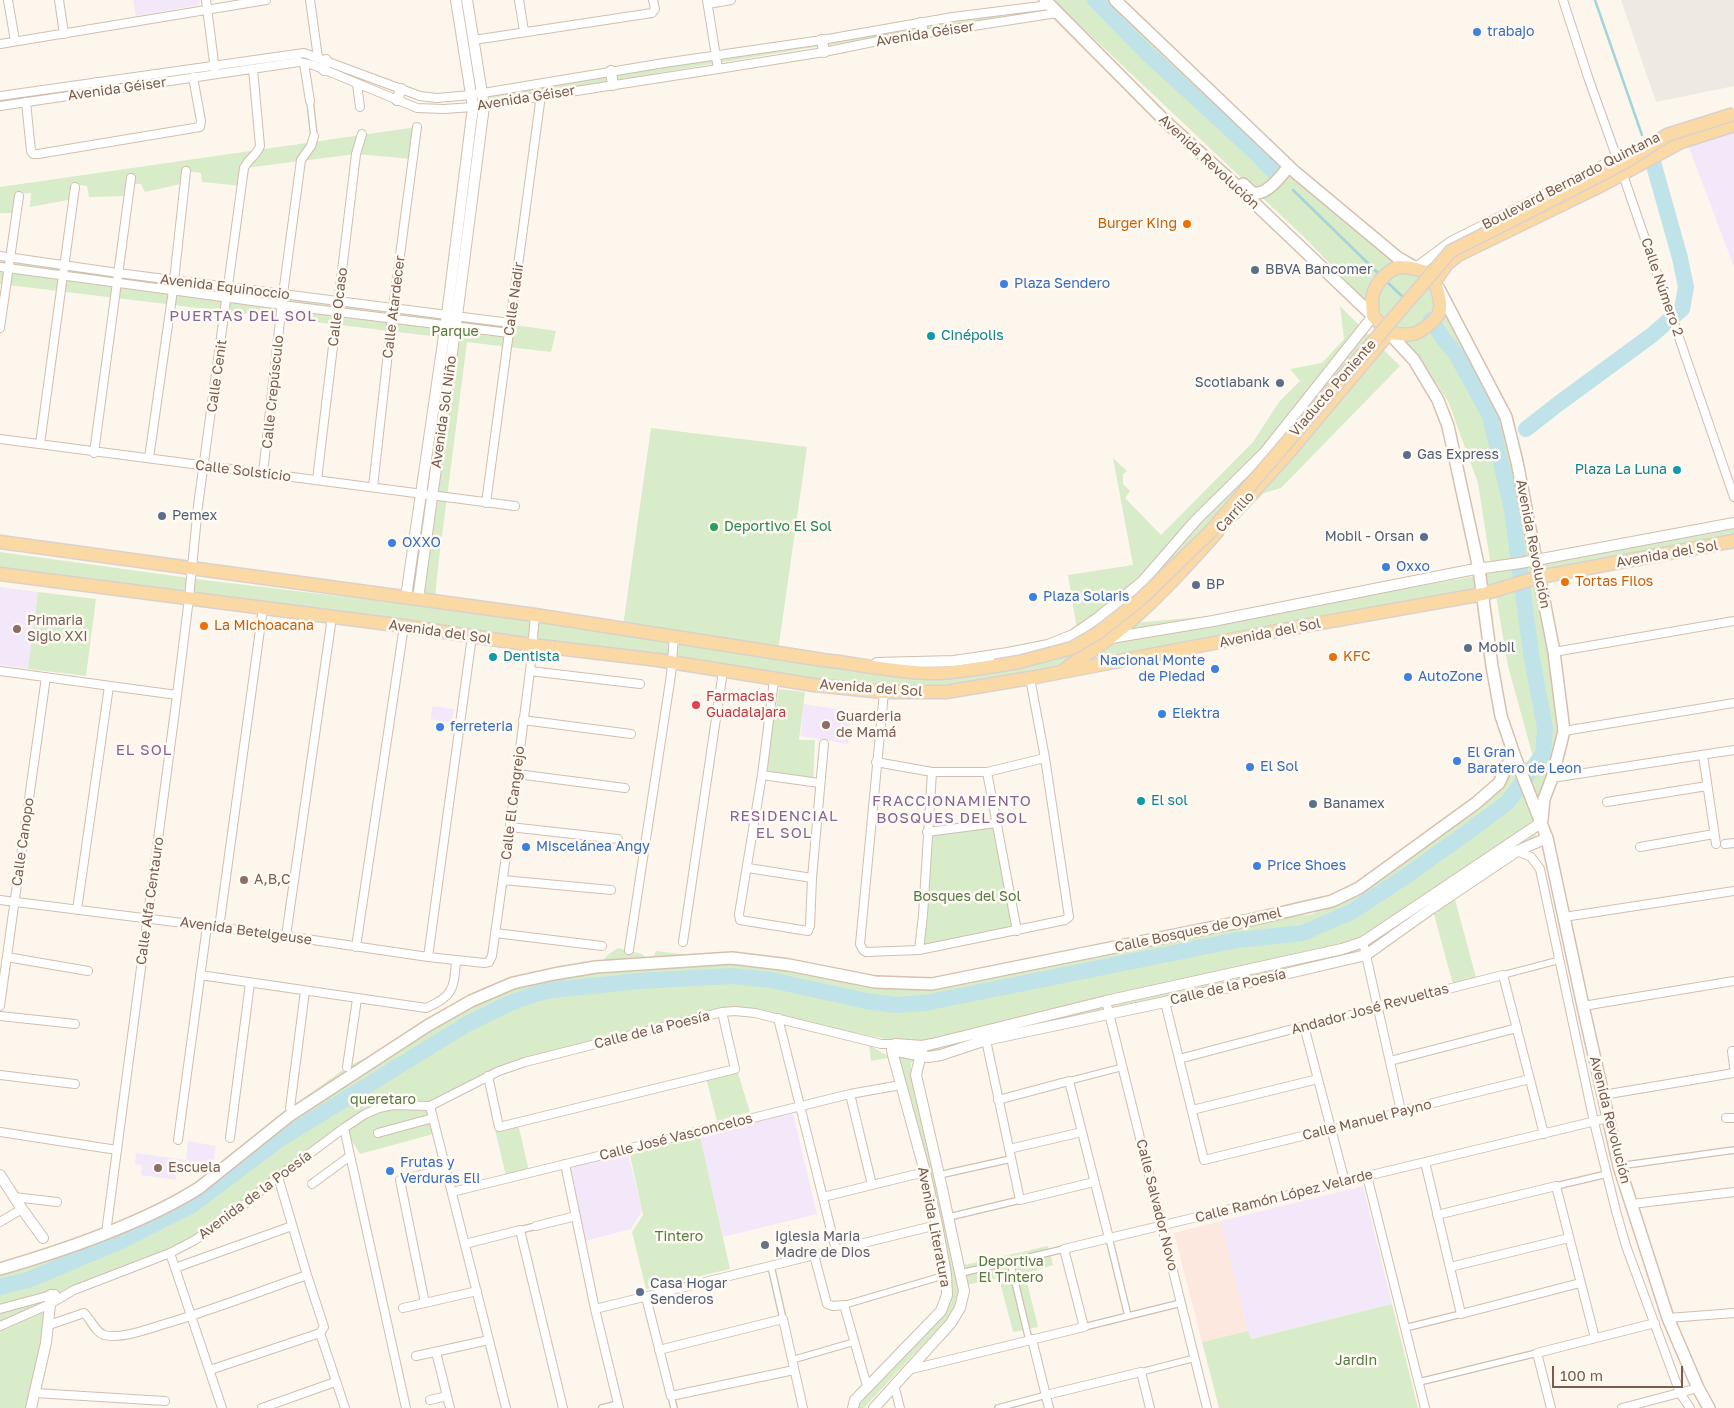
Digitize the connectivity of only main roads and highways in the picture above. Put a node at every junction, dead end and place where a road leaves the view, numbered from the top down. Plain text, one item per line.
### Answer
1 (1115, 0) edge
2 (1050, 6) edge
3 (1734, 114) edge
4 (1734, 125) edge
5 (1207, 160) junction
6 (1288, 168) junction
7 (1416, 268) junction
8 (1435, 281) junction
9 (1373, 316) junction
10 (1389, 333) junction
11 (0, 542) edge
12 (1730, 542) edge
13 (0, 574) edge
14 (1539, 577) junction
15 (1483, 594) junction
16 (1062, 671) junction
17 (949, 672) joint
18 (1514, 755) junction
19 (1542, 822) junction
20 (0, 1269) edge
21 (1709, 1408) edge

1 - 6 main road
2 - 5 main road, Avenida Revolución
3 - 17 main road, Viaducto Poniente, bridge
4 - 8 main road, Boulevard Bernardo Quintana
5 - 6 main road
5 - 9 main road, Avenida Revolución
6 - 7 main road
7 - 8 main road
7 - 9 main road
8 - 10 main road
8 - 14 main road, Avenida Revolución
9 - 10 main road
10 - 15 main road, Avenida Revolución
10 - 16 main road, Carrillo
11 - 17 main road, Avenida del Sol
12 - 14 main road, Avenida del Sol
13 - 16 main road, Avenida del Sol
14 - 15 main road, Avenida del Sol
14 - 19 main road, Avenida Revolución
15 - 16 main road, Avenida del Sol
15 - 18 main road, Avenida Revolución
18 - 19 main road, Avenida Revolución
18 - 20 main road, Calle Bosques de Oyamel
19 - 21 main road, Avenida Revolución

